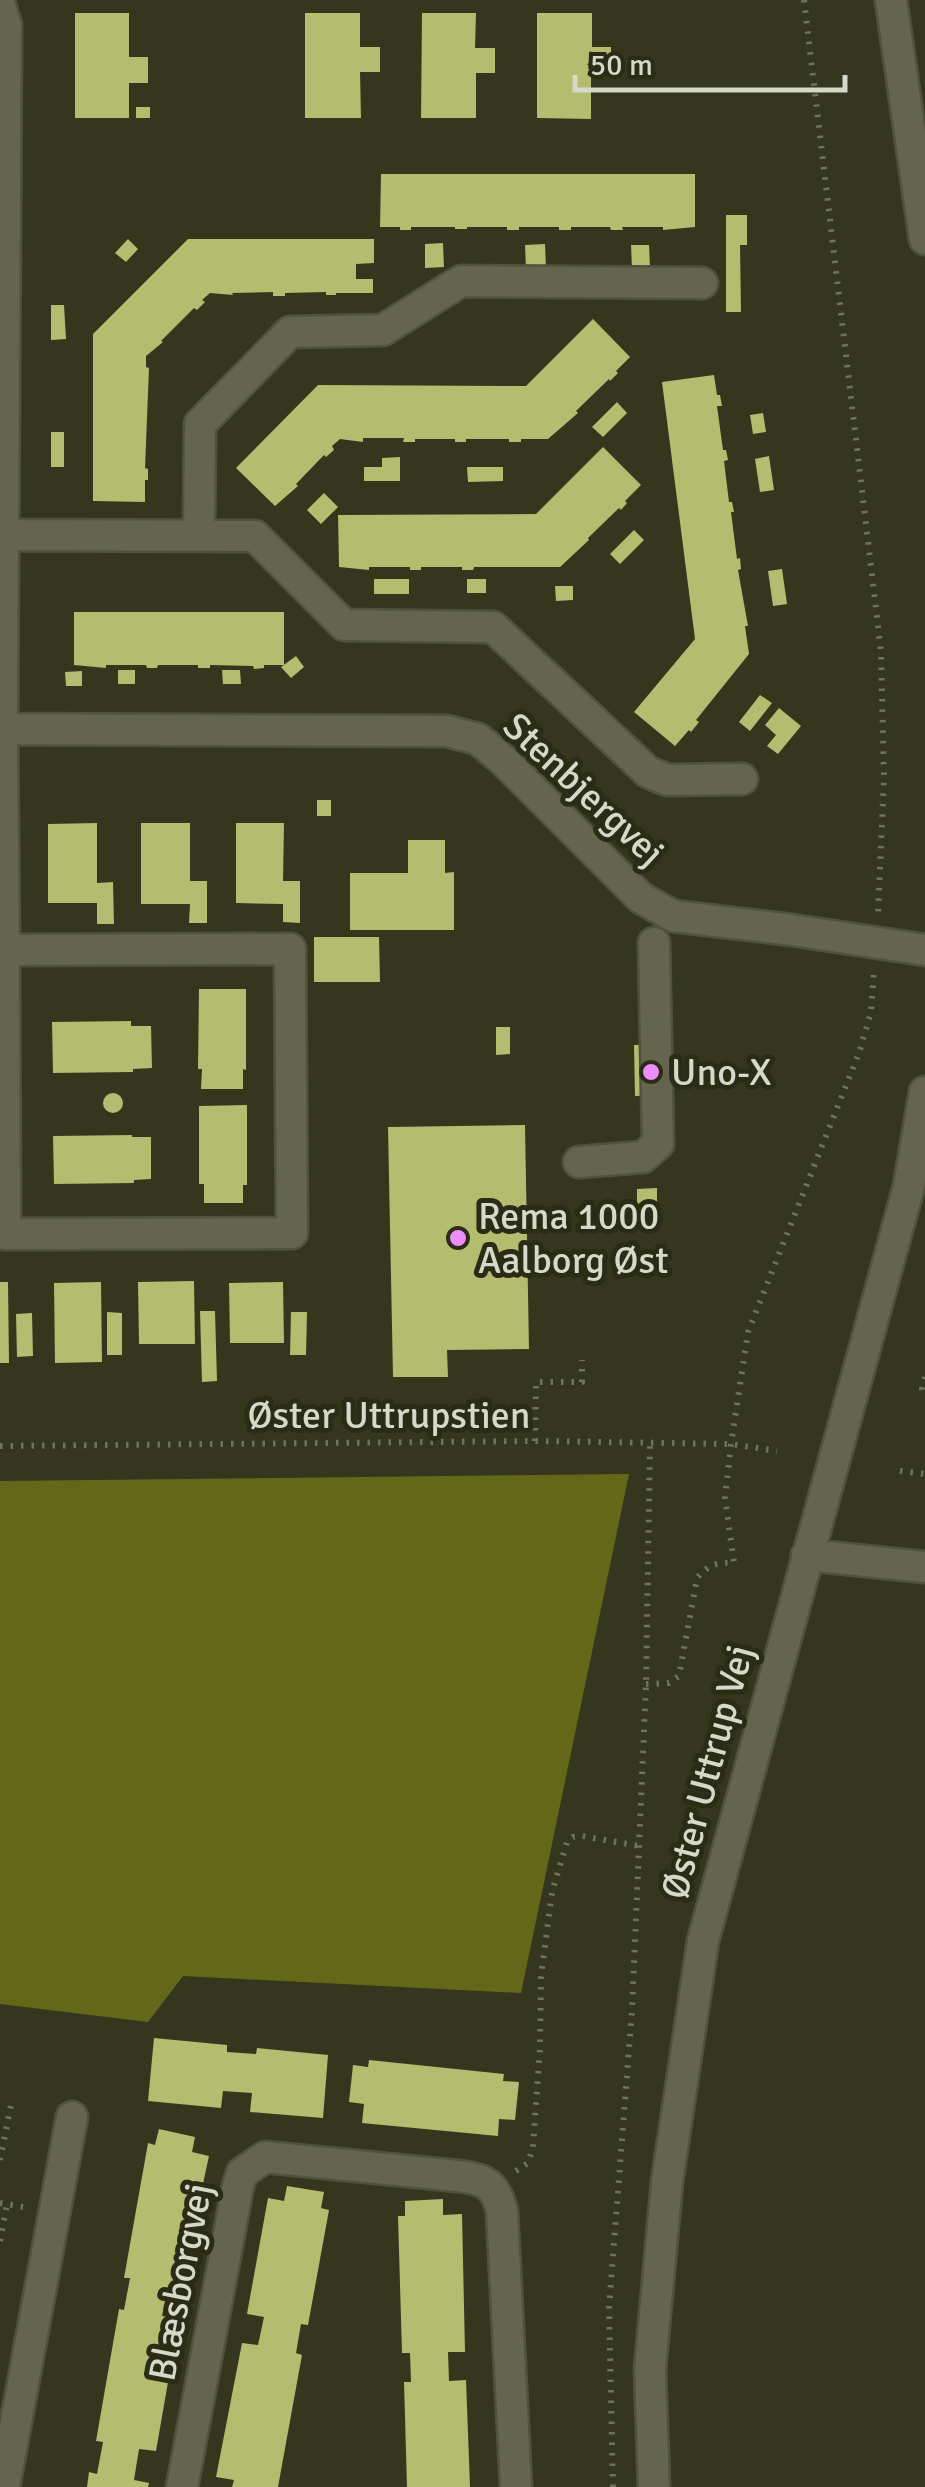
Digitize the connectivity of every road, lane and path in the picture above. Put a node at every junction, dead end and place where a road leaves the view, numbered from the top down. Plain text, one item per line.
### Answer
1 (804, 0) edge
2 (891, 0) edge
3 (0, 6) edge
4 (925, 238) edge
5 (702, 284) dead end
6 (2, 397) edge
7 (4, 535) junction
8 (199, 536) junction
9 (2, 729) edge
10 (742, 779) dead end
11 (877, 942) junction
12 (654, 943) dead end
13 (925, 950) edge
14 (3, 964) edge
15 (925, 1092) edge
16 (2, 1122) edge
17 (579, 1162) dead end
18 (582, 1360) dead end
19 (924, 1376) edge
20 (925, 1395) edge
21 (535, 1441) junction
22 (650, 1444) junction
23 (731, 1444) junction
24 (0, 1446) edge
25 (777, 1452) dead end
26 (900, 1471) dead end
27 (925, 1474) edge
28 (807, 1555) junction
29 (925, 1568) edge
30 (646, 1684) junction
31 (639, 1846) junction
32 (12, 2100) dead end
33 (72, 2117) dead end
34 (0, 2160) edge
35 (489, 2184) junction
36 (7, 2204) dead end
37 (0, 2241) edge
38 (4, 2487) edge
39 (182, 2487) edge
40 (516, 2487) edge
41 (613, 2487) edge
42 (654, 2487) edge

1 - 11 path
2 - 4 street
3 - 6 street
5 - 8 street
6 - 7 street
7 - 8 street, Stenbjergvej
7 - 9 street
8 - 10 street, Stenbjergvej
9 - 11 street, Stenbjergvej
9 - 14 street
11 - 13 street, Stenbjergvej
11 - 23 path
12 - 17 street
14 - 16 street
14 - 16 street
15 - 28 street, Øster Uttrup Vej
18 - 21 path
19 - 20 path
21 - 22 path, Øster Uttrupstien
21 - 24 path, Øster Uttrupstien
22 - 23 path, Øster Uttrupstien
22 - 30 path
23 - 25 path, Øster Uttrupstien
23 - 30 path
26 - 27 path
28 - 29 street
28 - 42 street, Øster Uttrup Vej
30 - 31 path
31 - 35 path
31 - 41 path
32 - 34 path
33 - 38 street
35 - 39 street, Blæsborgvej
35 - 40 street
36 - 37 path

